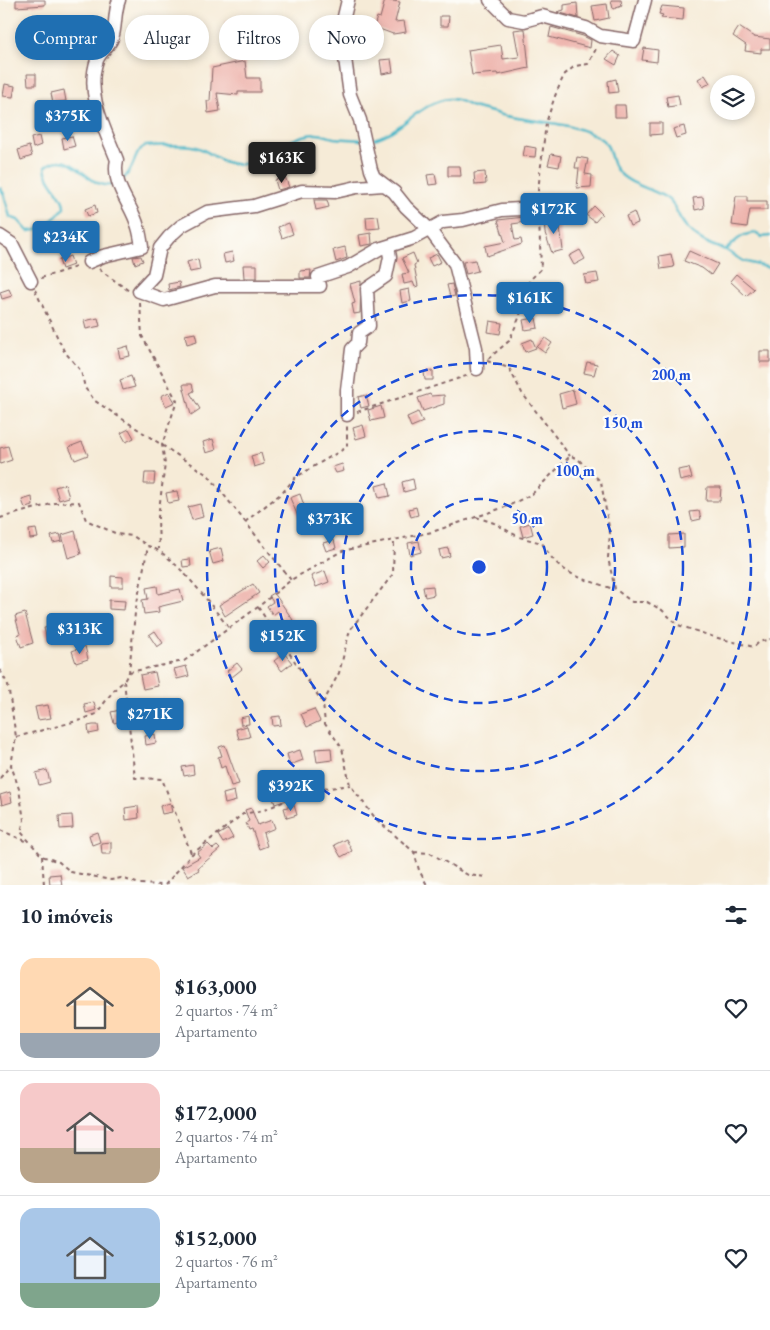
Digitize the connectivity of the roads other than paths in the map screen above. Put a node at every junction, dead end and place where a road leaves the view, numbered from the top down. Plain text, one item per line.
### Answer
1 (119, 0) edge
2 (348, 0) edge
3 (490, 0) edge
4 (645, 0) edge
5 (383, 185) junction
6 (538, 208) dead end
7 (429, 229) junction
8 (0, 236) edge
9 (142, 247) junction
10 (388, 247) junction
11 (160, 248) junction
12 (90, 262) road end
13 (31, 281) road end
14 (481, 365) road end
15 (347, 415) dead end

1 - 9 street
2 - 5 street
3 - 4 street
5 - 7 street
5 - 11 street
6 - 7 street
7 - 10 street
7 - 14 street
8 - 13 street
9 - 11 street
9 - 12 street
10 - 11 street
10 - 15 street

